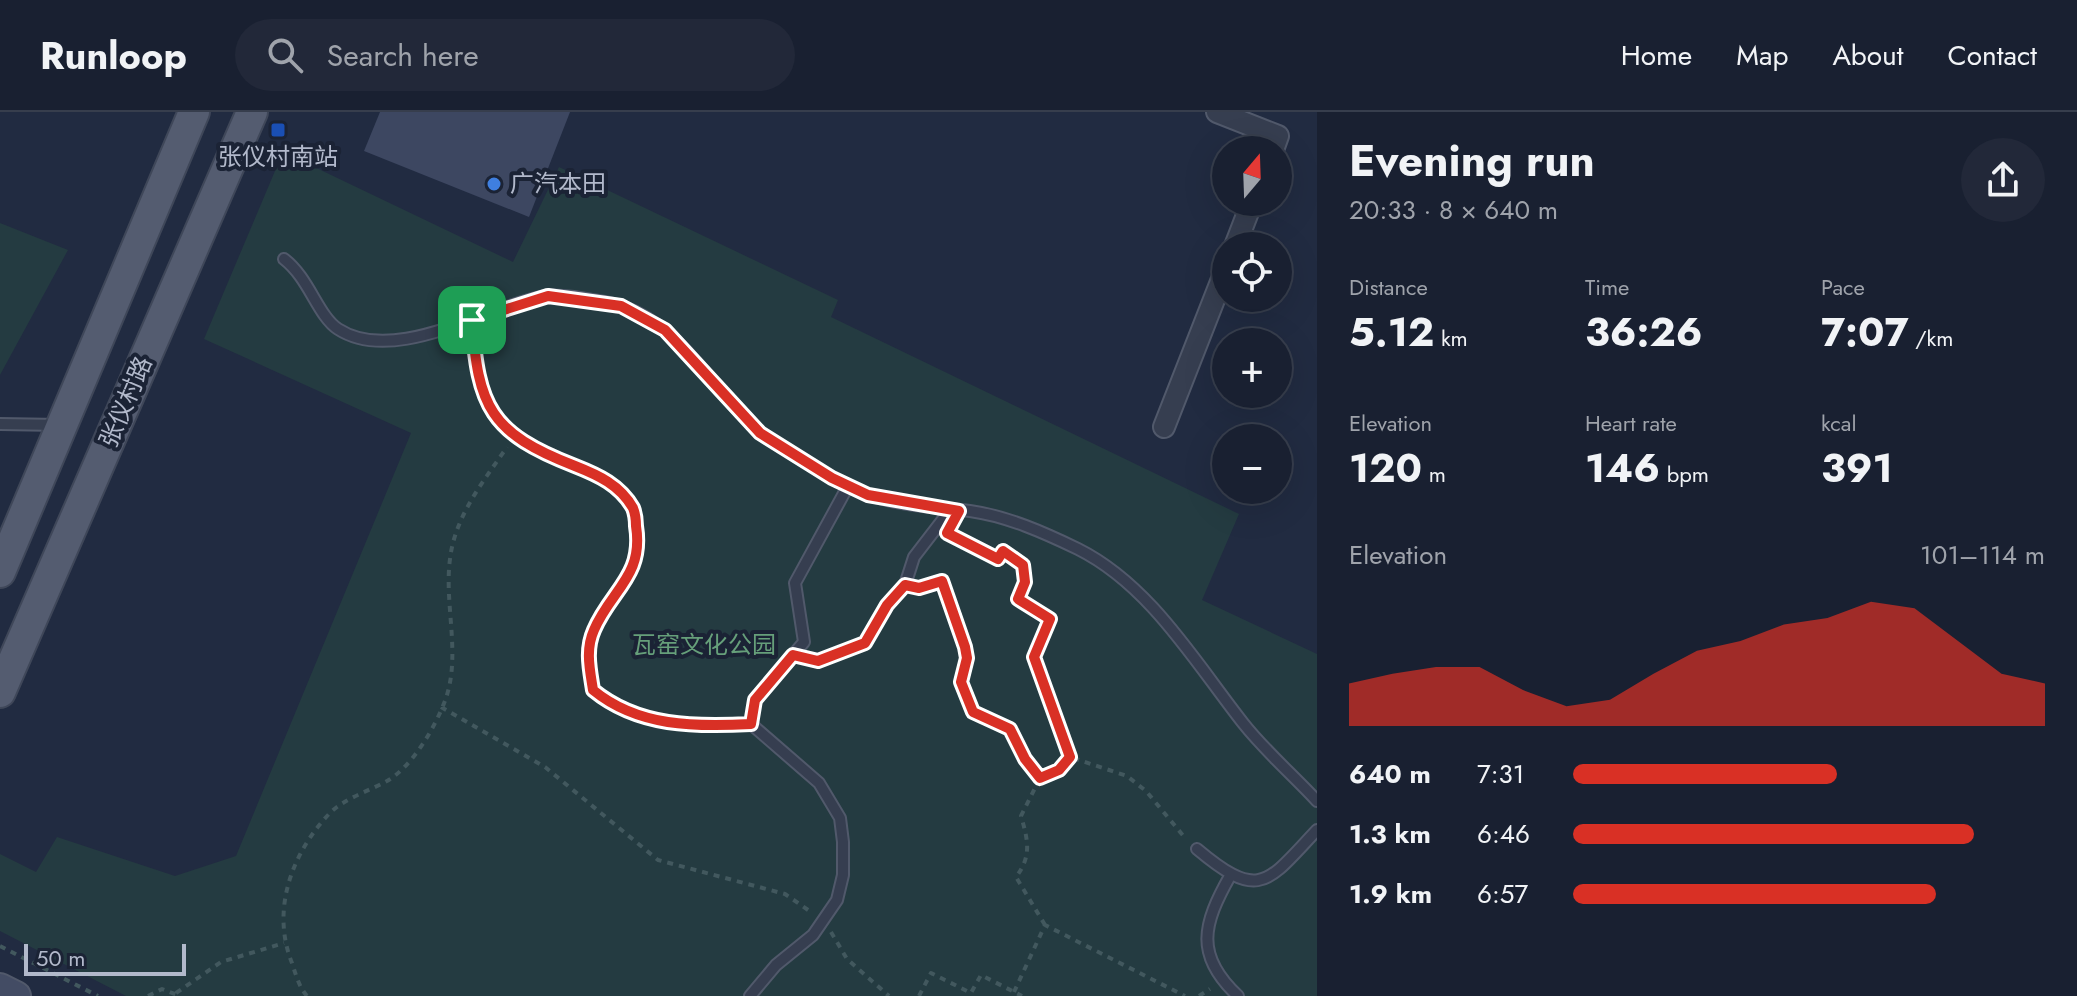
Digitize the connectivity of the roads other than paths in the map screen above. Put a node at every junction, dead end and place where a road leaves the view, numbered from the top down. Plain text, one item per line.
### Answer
1 (194, 112) edge
2 (252, 112) edge
3 (1217, 112) edge
4 (1278, 136) edge
5 (284, 259) dead end
6 (1212, 305) edge
7 (472, 320) junction
8 (0, 424) edge
9 (62, 425) junction
10 (1164, 427) dead end
11 (848, 486) junction
12 (955, 510) junction
13 (0, 572) edge
14 (793, 655) junction
15 (0, 692) edge
16 (751, 724) junction
17 (1317, 801) edge
18 (1317, 830) edge
19 (1197, 849) road end
20 (1230, 876) junction
21 (0, 988) edge
22 (16, 996) edge
23 (750, 996) edge
24 (1238, 996) edge

1 - 9 main road, 张仪村路
2 - 15 main road, 张仪村路
3 - 4 street
5 - 7 lane
6 - 10 street
7 - 11 lane
7 - 16 lane
8 - 9 lane
9 - 13 main road, 张仪村路
11 - 12 lane
11 - 14 lane
12 - 14 lane
12 - 17 lane
14 - 16 lane
16 - 23 lane
18 - 20 lane
19 - 20 lane
20 - 24 lane
21 - 22 main road

